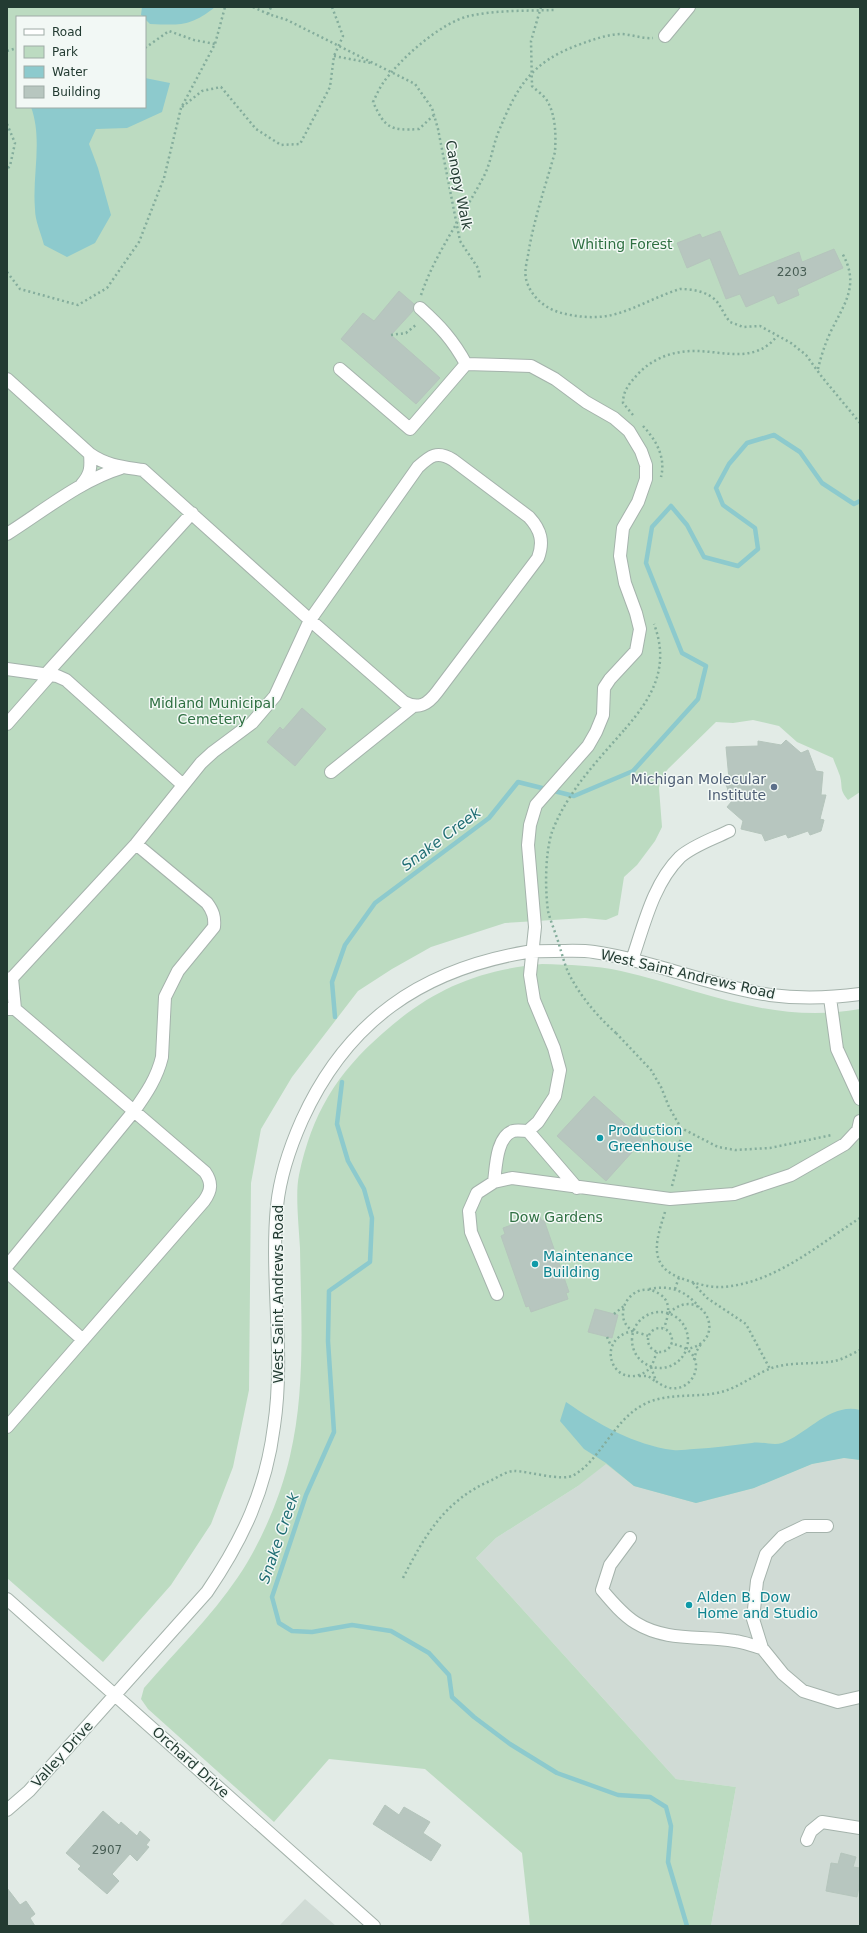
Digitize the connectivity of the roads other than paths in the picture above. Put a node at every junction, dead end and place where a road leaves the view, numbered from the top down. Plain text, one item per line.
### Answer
1 (689, 7) edge
2 (665, 36) road end
3 (420, 308) road end
4 (466, 364) junction
5 (340, 369) dead end
6 (7, 379) edge
7 (90, 454) junction
8 (124, 467) junction
9 (78, 488) junction
10 (192, 513) junction
11 (7, 534) edge
12 (310, 620) junction
13 (7, 669) edge
14 (48, 675) junction
15 (412, 706) junction
16 (7, 724) edge
17 (331, 772) dead end
18 (183, 785) junction
19 (729, 832) dead end
20 (136, 844) junction
21 (532, 951) junction
22 (632, 960) junction
23 (10, 979) edge
24 (860, 994) edge
25 (830, 998) junction
26 (11, 1009) edge
27 (860, 1099) edge
28 (134, 1111) junction
29 (860, 1121) edge
30 (528, 1131) junction
31 (494, 1182) junction
32 (577, 1188) junction
33 (7, 1266) edge
34 (7, 1272) edge
35 (497, 1294) dead end
36 (83, 1340) junction
37 (7, 1427) edge
38 (827, 1526) dead end
39 (630, 1538) dead end
40 (7, 1599) edge
41 (762, 1648) junction
42 (116, 1695) junction
43 (860, 1697) edge
44 (7, 1810) edge
45 (860, 1828) edge
46 (807, 1840) dead end
47 (374, 1926) edge

1 - 2 street
3 - 4 street
4 - 5 street
4 - 21 street
6 - 7 street
7 - 8 street
7 - 9 street
8 - 9 street
8 - 10 street
9 - 11 street
10 - 12 street
10 - 14 street
12 - 15 street
12 - 15 street
12 - 18 street
13 - 14 street
14 - 16 street
14 - 18 street
15 - 17 street
18 - 20 street
19 - 22 street
20 - 23 street
20 - 28 street
21 - 22 street, West Saint Andrews Road
21 - 30 street
21 - 42 street, West Saint Andrews Road
22 - 25 street, West Saint Andrews Road
23 - 26 street
24 - 25 street, West Saint Andrews Road
25 - 27 street
26 - 28 street
28 - 33 street
28 - 36 street
29 - 32 street
30 - 31 street
30 - 32 street
31 - 32 street
31 - 35 street
34 - 36 street
36 - 37 street
38 - 41 street
39 - 41 street
40 - 42 street, Orchard Drive
41 - 43 street
42 - 44 street, Valley Drive
42 - 47 street, Orchard Drive
45 - 46 street

